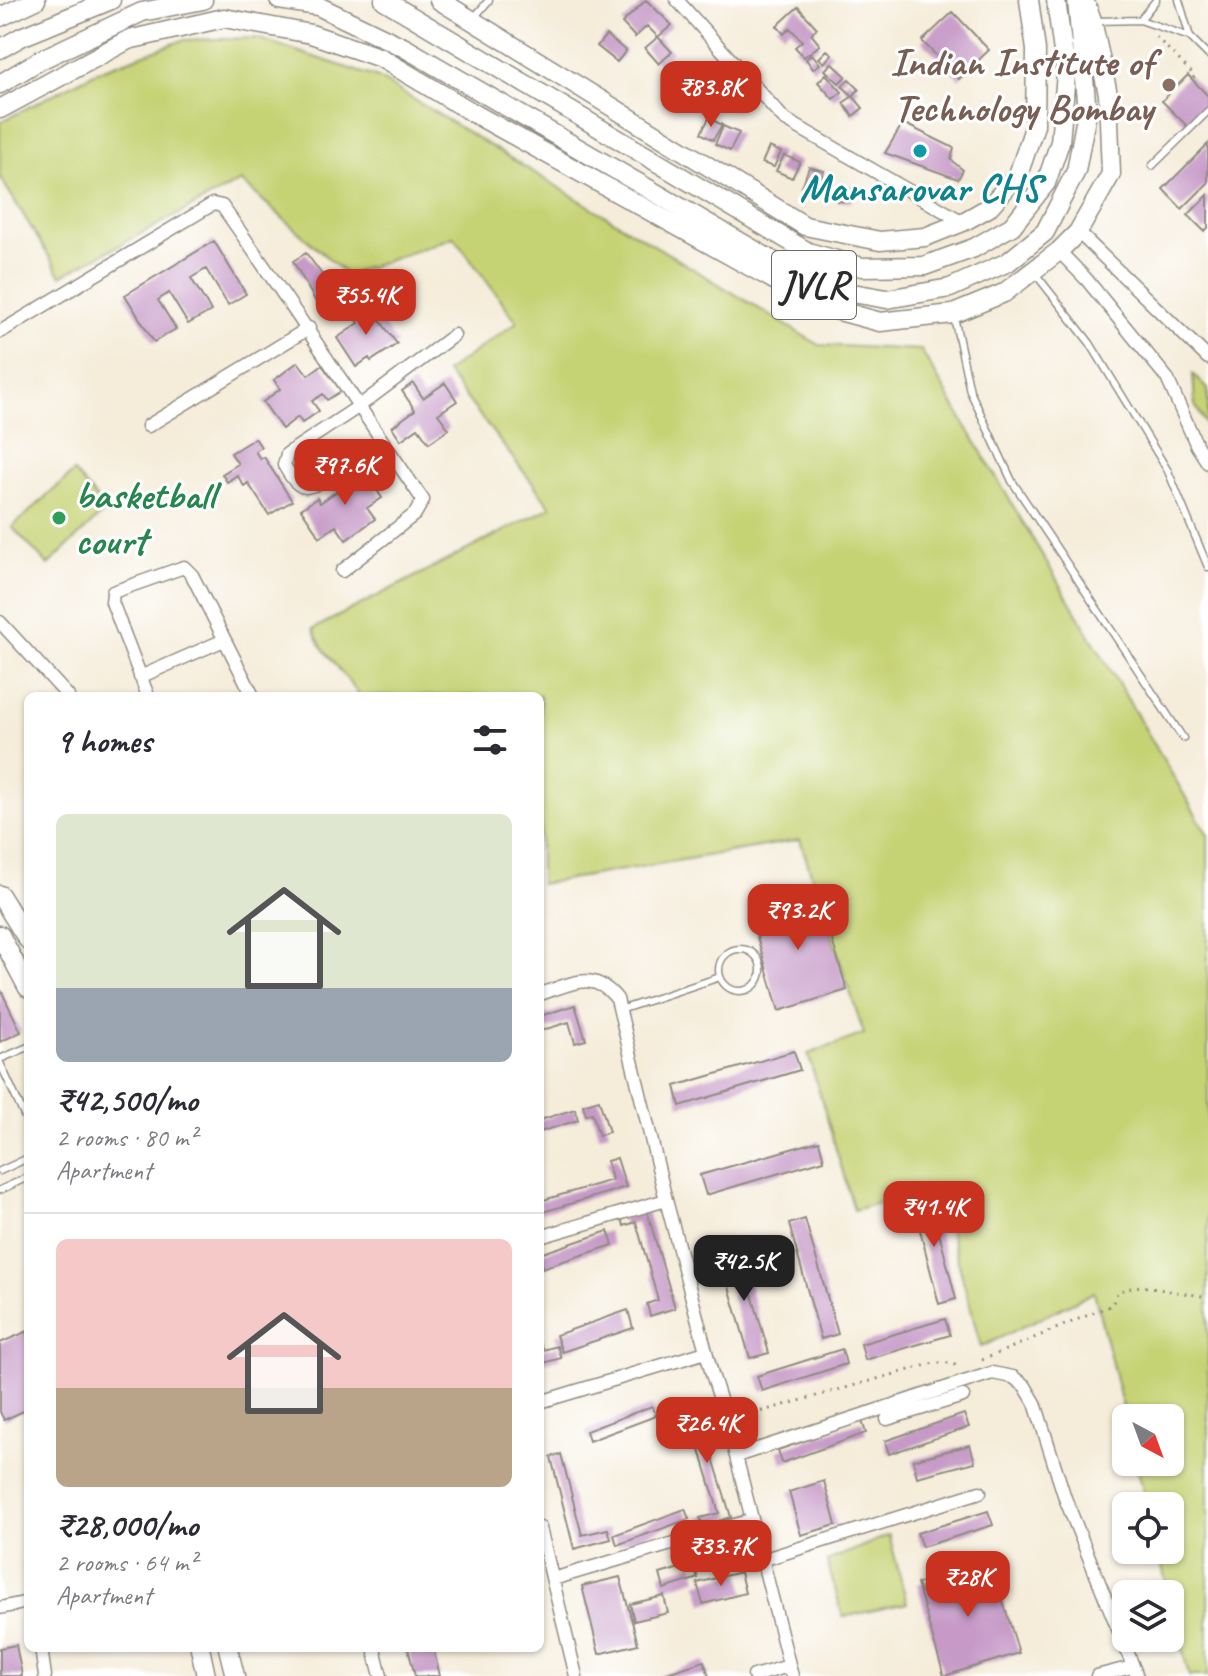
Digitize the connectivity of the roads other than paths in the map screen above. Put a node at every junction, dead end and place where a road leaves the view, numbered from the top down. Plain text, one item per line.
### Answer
1 (36, 0) edge
2 (111, 0) edge
3 (203, 0) edge
4 (279, 0) edge
5 (368, 0) edge
6 (384, 0) edge
7 (439, 0) edge
8 (489, 0) edge
9 (677, 0) edge
10 (1029, 0) edge
11 (1056, 0) edge
12 (1077, 0) edge
13 (1084, 0) edge
14 (1156, 0) edge
15 (1179, 0) edge
16 (4, 9) edge
17 (407, 15) junction
18 (1140, 20) junction
19 (472, 21) junction
20 (1085, 22) junction
21 (1190, 37) junction
22 (333, 41) junction
23 (390, 41) junction
24 (0, 49) edge
25 (1208, 55) edge
26 (0, 84) edge
27 (0, 109) edge
28 (1208, 111) edge
29 (1152, 166) dead end
30 (963, 222) junction
31 (1078, 232) junction
32 (1059, 251) junction
33 (1033, 271) junction
34 (953, 314) junction
35 (309, 328) junction
36 (0, 332) edge
37 (454, 335) dead end
38 (1208, 358) edge
39 (358, 407) junction
40 (148, 426) dead end
41 (383, 443) junction
42 (1208, 463) edge
43 (1208, 567) edge
44 (342, 571) dead end
45 (0, 622) edge
46 (224, 640) junction
47 (140, 677) junction
48 (64, 692) edge
49 (146, 692) edge
50 (251, 692) edge
51 (1183, 738) dead end
52 (0, 895) edge
53 (24, 934) edge
54 (0, 935) edge
55 (720, 977) junction
56 (24, 980) edge
57 (544, 993) edge
58 (620, 1010) junction
59 (24, 1049) edge
60 (0, 1061) edge
61 (4, 1080) edge
62 (24, 1117) edge
63 (24, 1160) edge
64 (0, 1171) edge
65 (24, 1179) edge
66 (0, 1190) edge
67 (666, 1200) junction
68 (544, 1236) edge
69 (706, 1352) junction
70 (963, 1396) dead end
71 (939, 1397) junction
72 (544, 1401) edge
73 (901, 1408) junction
74 (887, 1419) dead end
75 (736, 1456) junction
76 (980, 1492) dead end
77 (752, 1520) junction
78 (544, 1544) edge
79 (762, 1560) junction
80 (553, 1579) junction
81 (24, 1603) edge
82 (0, 1608) edge
83 (42, 1652) edge
84 (201, 1652) edge
85 (229, 1652) edge
86 (375, 1652) edge
87 (790, 1671) edge
88 (1135, 1671) edge
89 (45, 1676) edge
90 (206, 1676) edge
91 (235, 1676) edge
92 (381, 1676) edge
93 (576, 1676) edge
94 (754, 1676) edge
95 (1097, 1676) edge

1 - 16 main road
2 - 24 main road
3 - 26 main road
4 - 23 main road, JVLR
5 - 17 main road, JVLR
6 - 17 main road
7 - 19 main road
8 - 19 lane
9 - 30 street
10 - 30 main road
11 - 17 main road, JVLR
12 - 20 main road, JVLR
13 - 20 main road
14 - 18 lane
15 - 21 lane
18 - 20 lane
18 - 21 lane
19 - 30 main road
20 - 23 main road, JVLR
20 - 31 main road
21 - 25 lane
22 - 23 main road
22 - 27 main road
22 - 34 main road
28 - 29 lane
31 - 32 main road
31 - 38 street
32 - 33 main road
32 - 42 street
33 - 34 main road
33 - 43 lane
34 - 51 lane
35 - 36 street
35 - 39 street
35 - 40 street
37 - 39 street
39 - 41 street
39 - 41 street
41 - 44 street
45 - 48 street
46 - 47 street
46 - 47 street
46 - 50 street
47 - 49 street
52 - 53 main road
54 - 56 main road
55 - 55 lane
55 - 58 lane
57 - 58 street
58 - 67 street
59 - 60 lane
60 - 61 lane
61 - 62 lane
63 - 64 lane
65 - 66 lane
67 - 68 street
67 - 69 street
69 - 72 street
69 - 75 street
70 - 71 street
71 - 73 street
71 - 88 street
73 - 74 street
73 - 75 street
75 - 77 street
76 - 79 street
77 - 79 street
77 - 80 street
78 - 80 street
79 - 87 street
80 - 93 street
81 - 82 street
83 - 89 street
84 - 90 main road
85 - 91 main road
86 - 92 street
87 - 94 street
88 - 95 street

